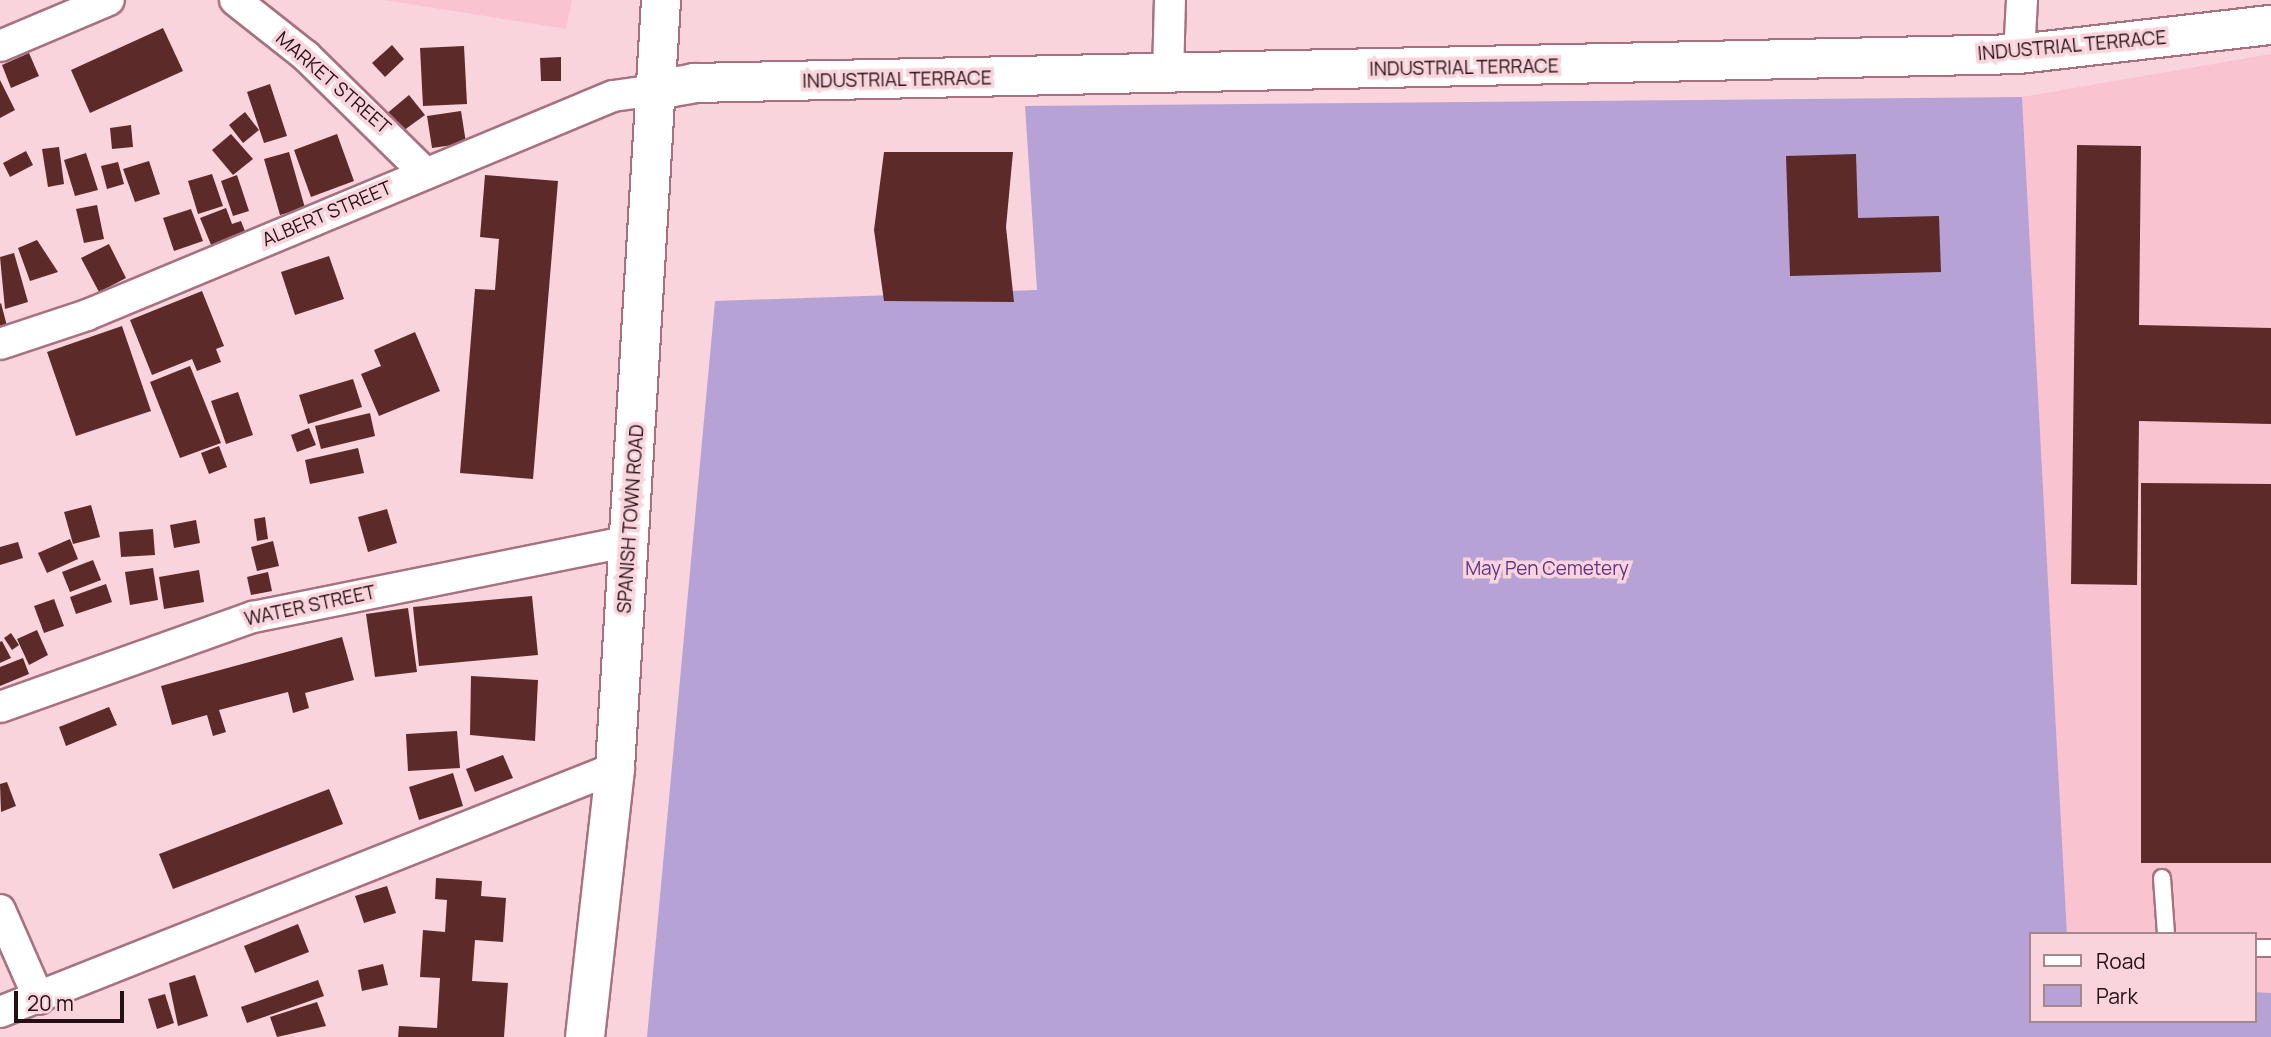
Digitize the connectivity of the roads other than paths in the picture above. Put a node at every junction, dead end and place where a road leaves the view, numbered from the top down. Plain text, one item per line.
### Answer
1 (109, 0) edge
2 (235, 0) edge
3 (662, 0) edge
4 (1170, 0) edge
5 (2022, 0) edge
6 (2271, 25) edge
7 (0, 46) edge
8 (2019, 54) junction
9 (1168, 75) junction
10 (656, 90) junction
11 (425, 173) junction
12 (0, 344) edge
13 (630, 541) junction
14 (0, 707) edge
15 (615, 768) junction
16 (2162, 878) dead end
17 (0, 910) edge
18 (2166, 932) edge
19 (39, 999) junction
20 (0, 1012) edge
21 (585, 1037) edge

1 - 7 street
2 - 11 street, MARKET STREET
3 - 10 street, SPANISH TOWN ROAD
4 - 9 street
5 - 8 street
6 - 8 street, INDUSTRIAL TERRACE
8 - 9 street, INDUSTRIAL TERRACE
9 - 10 street, INDUSTRIAL TERRACE
10 - 11 street, ALBERT STREET
10 - 13 street, SPANISH TOWN ROAD
11 - 12 street, ALBERT STREET
13 - 14 street, WATER STREET
13 - 15 street, SPANISH TOWN ROAD
15 - 19 street
15 - 21 street, SPANISH TOWN ROAD
16 - 18 lane
17 - 19 street
19 - 20 street

